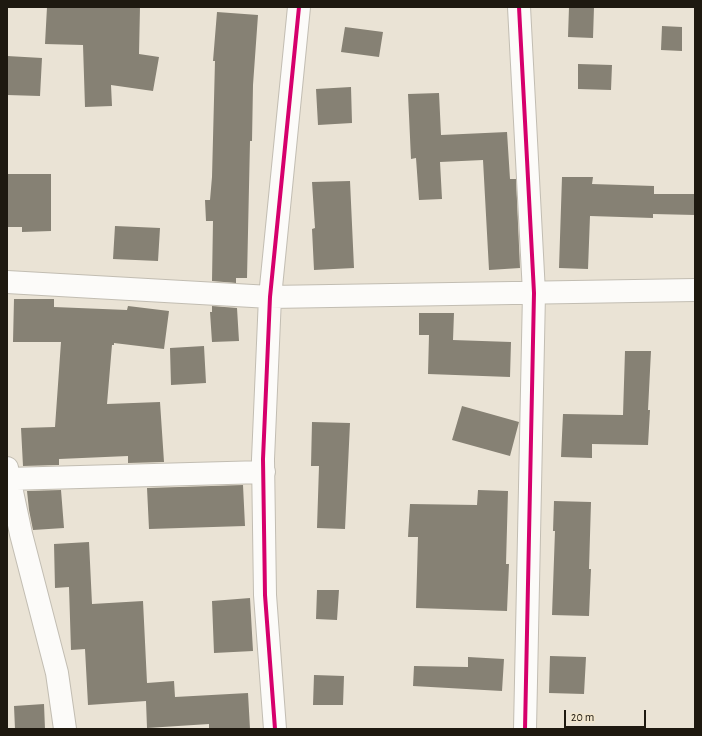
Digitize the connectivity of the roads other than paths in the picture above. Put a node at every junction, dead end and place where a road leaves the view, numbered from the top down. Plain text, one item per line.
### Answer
1 (299, 7) edge
2 (519, 7) edge
3 (7, 282) edge
4 (695, 290) edge
5 (534, 293) junction
6 (270, 297) junction
7 (264, 472) junction
8 (8, 475) edge
9 (65, 729) edge
10 (274, 729) edge
11 (525, 729) edge

1 - 6 street
2 - 5 street
3 - 6 street
4 - 5 street
5 - 6 street
5 - 11 street
6 - 7 street
7 - 8 street
7 - 10 street
8 - 9 street

